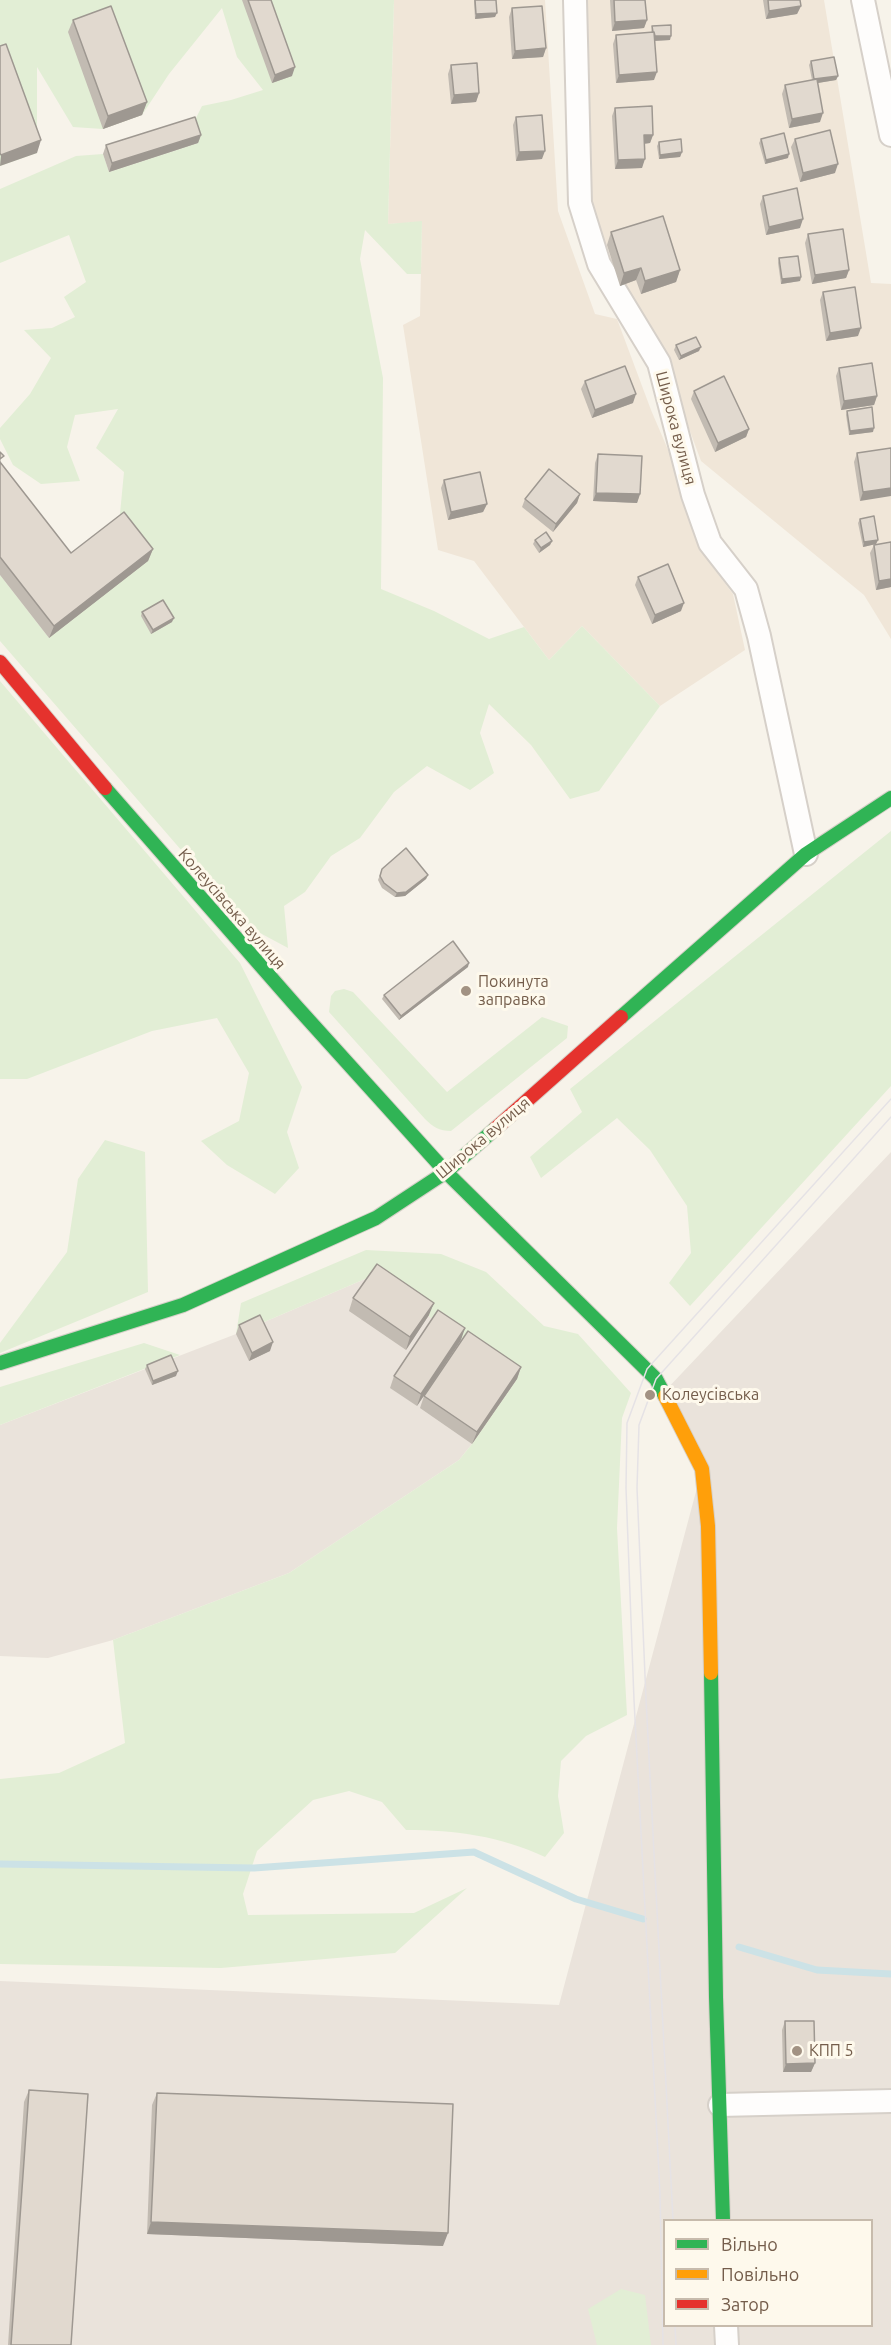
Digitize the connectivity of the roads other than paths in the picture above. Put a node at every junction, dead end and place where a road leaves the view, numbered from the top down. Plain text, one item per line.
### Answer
1 (574, 0) edge
2 (863, 0) edge
3 (891, 135) edge
4 (0, 662) edge
5 (891, 798) edge
6 (806, 854) junction
7 (446, 1172) junction
8 (0, 1364) edge
9 (891, 2101) edge
10 (720, 2105) junction
11 (723, 2219) edge
12 (726, 2327) edge
13 (727, 2345) edge

1 - 6 street, Широка вулиця
2 - 3 street
4 - 7 street, Колеусівська вулиця
5 - 6 street, Широка вулиця
6 - 7 street, Широка вулиця
7 - 8 street, Широка вулиця
7 - 10 street, Колеусівська вулиця
9 - 10 street
10 - 11 street, Колеусівська вулиця
12 - 13 street

